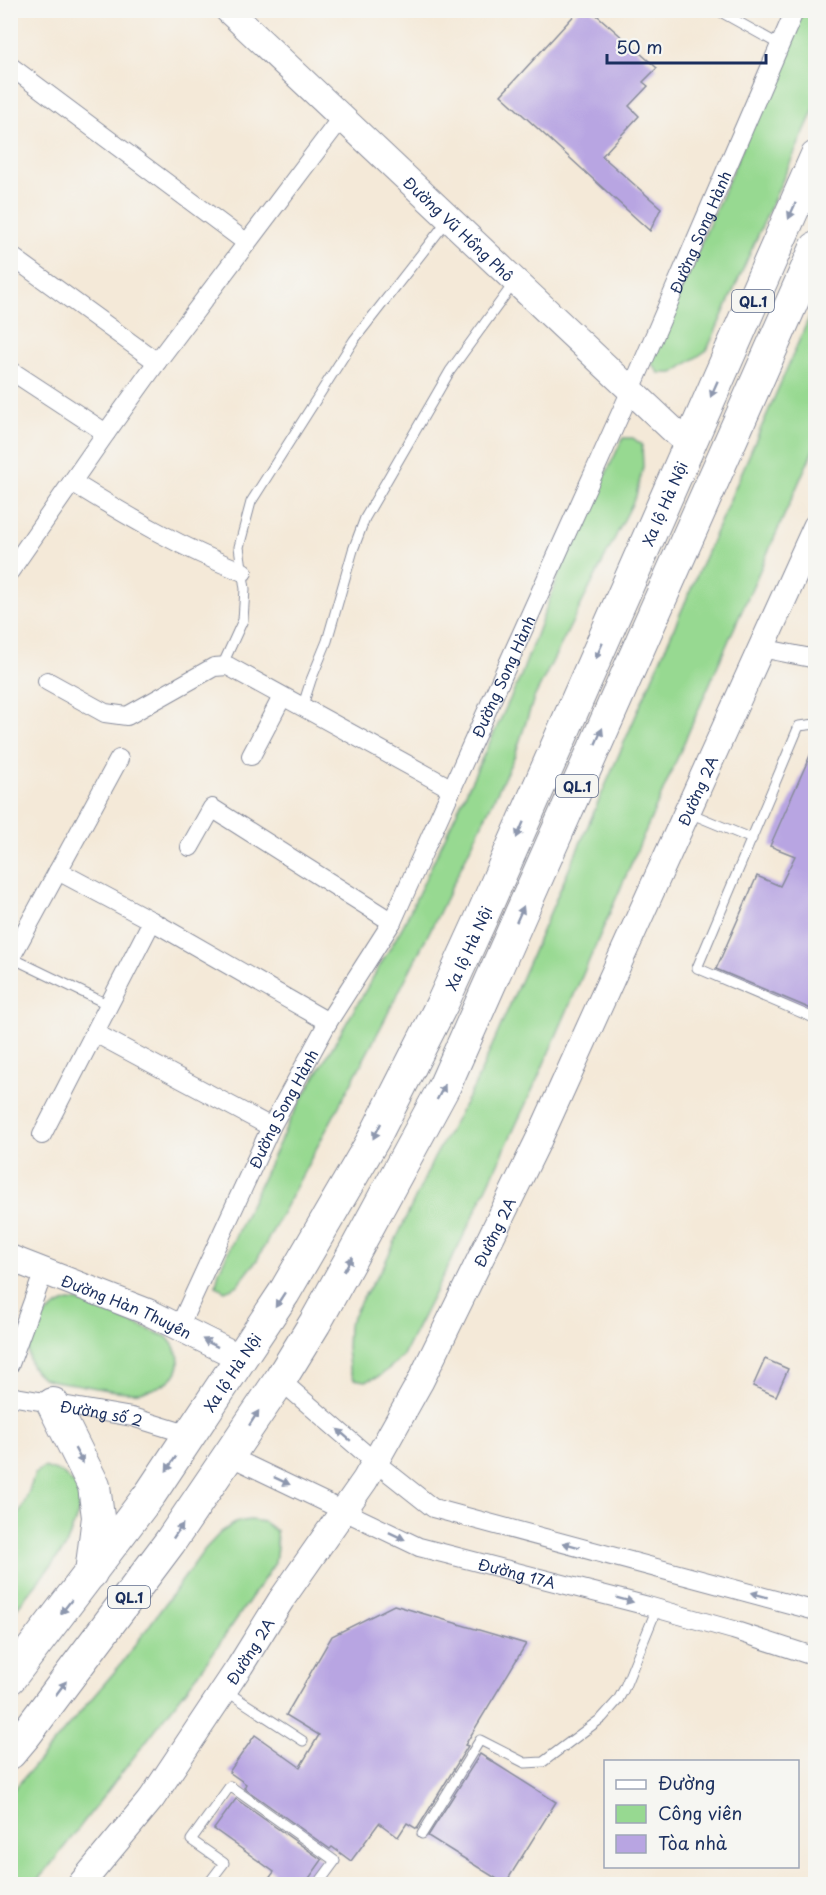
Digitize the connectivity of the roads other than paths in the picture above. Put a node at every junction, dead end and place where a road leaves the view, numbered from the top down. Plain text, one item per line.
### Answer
1 (228, 10) edge
2 (717, 10) edge
3 (795, 10) edge
4 (780, 45) junction
5 (10, 66) edge
6 (342, 117) junction
7 (816, 157) edge
8 (448, 219) junction
9 (247, 243) junction
10 (816, 248) edge
11 (10, 255) edge
12 (515, 281) junction
13 (157, 362) junction
14 (10, 370) edge
15 (631, 390) junction
16 (105, 433) junction
17 (690, 446) junction
18 (72, 482) junction
19 (816, 527) edge
20 (10, 571) edge
21 (243, 572) junction
22 (761, 648) junction
23 (816, 658) edge
24 (222, 666) junction
25 (47, 681) dead end
26 (282, 697) junction
27 (302, 708) junction
28 (816, 724) edge
29 (251, 756) dead end
30 (119, 759) dead end
31 (452, 789) junction
32 (687, 812) junction
33 (752, 839) junction
34 (190, 847) dead end
35 (58, 871) junction
36 (152, 921) junction
37 (392, 922) junction
38 (11, 959) edge
39 (109, 1005) junction
40 (816, 1019) edge
41 (328, 1022) junction
42 (95, 1033) junction
43 (271, 1127) junction
44 (42, 1135) dead end
45 (10, 1257) edge
46 (44, 1271) junction
47 (179, 1327) junction
48 (241, 1358) junction
49 (10, 1364) edge
50 (280, 1380) junction
51 (10, 1396) edge
52 (53, 1404) junction
53 (190, 1435) junction
54 (229, 1456) junction
55 (375, 1462) junction
56 (344, 1511) junction
57 (91, 1575) junction
58 (657, 1608) junction
59 (816, 1611) edge
60 (816, 1657) edge
61 (10, 1678) edge
62 (224, 1689) junction
63 (303, 1741) dead end
64 (10, 1753) edge
65 (422, 1834) dead end
66 (81, 1884) edge
67 (208, 1884) edge
68 (318, 1884) edge

1 - 6 street, Đường Vũ Hồng Phô
2 - 4 lane
3 - 4 street, Đường Song Hành
4 - 15 street, Đường Song Hành
5 - 9 street
6 - 8 street, Đường Vũ Hồng Phô
6 - 9 street
7 -> 17 highway, Xa lộ Hà Nội / QL.1
8 - 12 street, Đường Vũ Hồng Phô
8 - 21 lane
9 - 13 street
50 -> 10 highway, QL.1
11 - 13 street
12 - 15 street, Đường Vũ Hồng Phô
12 - 27 lane
13 - 16 street
14 - 16 street
15 - 17 street, Đường Vũ Hồng Phô
15 - 31 street, Đường Song Hành
16 - 18 street
17 -> 48 highway, Xa lộ Hà Nội / QL.1
18 - 20 street
18 - 21 street
19 - 22 street, Đường 2A
21 - 24 lane
22 - 23 street
22 - 32 street, Đường 2A
24 - 25 street
24 - 26 street
26 - 27 street
26 - 29 street
27 - 31 street
28 - 33 lane
30 - 35 street
31 - 37 street, Đường Song Hành
32 - 33 lane
32 - 55 street, Đường 2A
33 - 40 lane
34 - 37 street
35 - 36 street
35 - 38 street
36 - 39 street
36 - 41 street
37 - 41 street, Đường Song Hành
38 - 39 lane
39 - 42 street
41 - 43 street, Đường Song Hành
42 - 43 street
42 - 44 street
43 - 47 street, Đường Song Hành
45 - 46 street, Đường Hàn Thuyên
46 - 47 street, Đường Hàn Thuyên
46 - 49 street
48 -> 47 street, Đường Hàn Thuyên
48 - 50 highway
48 - 53 highway, Xa lộ Hà Nội / QL.1
54 -> 50 highway, QL.1
55 -> 50 street
51 - 52 street, Đường số 2
52 - 53 street, Đường số 2
52 -> 57 highway
53 - 54 highway
53 -> 57 highway, Xa lộ Hà Nội / QL.1
54 -> 56 street, Đường 17A
64 -> 54 highway, QL.1
55 - 56 street, Đường 2A
59 -> 55 street
56 -> 58 street, Đường 17A
56 - 62 street, Đường 2A
57 -> 61 highway, Xa lộ Hà Nội / QL.1
58 - 60 street, Đường 17A
58 - 65 lane
62 - 63 lane
62 - 66 street, Đường 2A
67 - 68 lane

